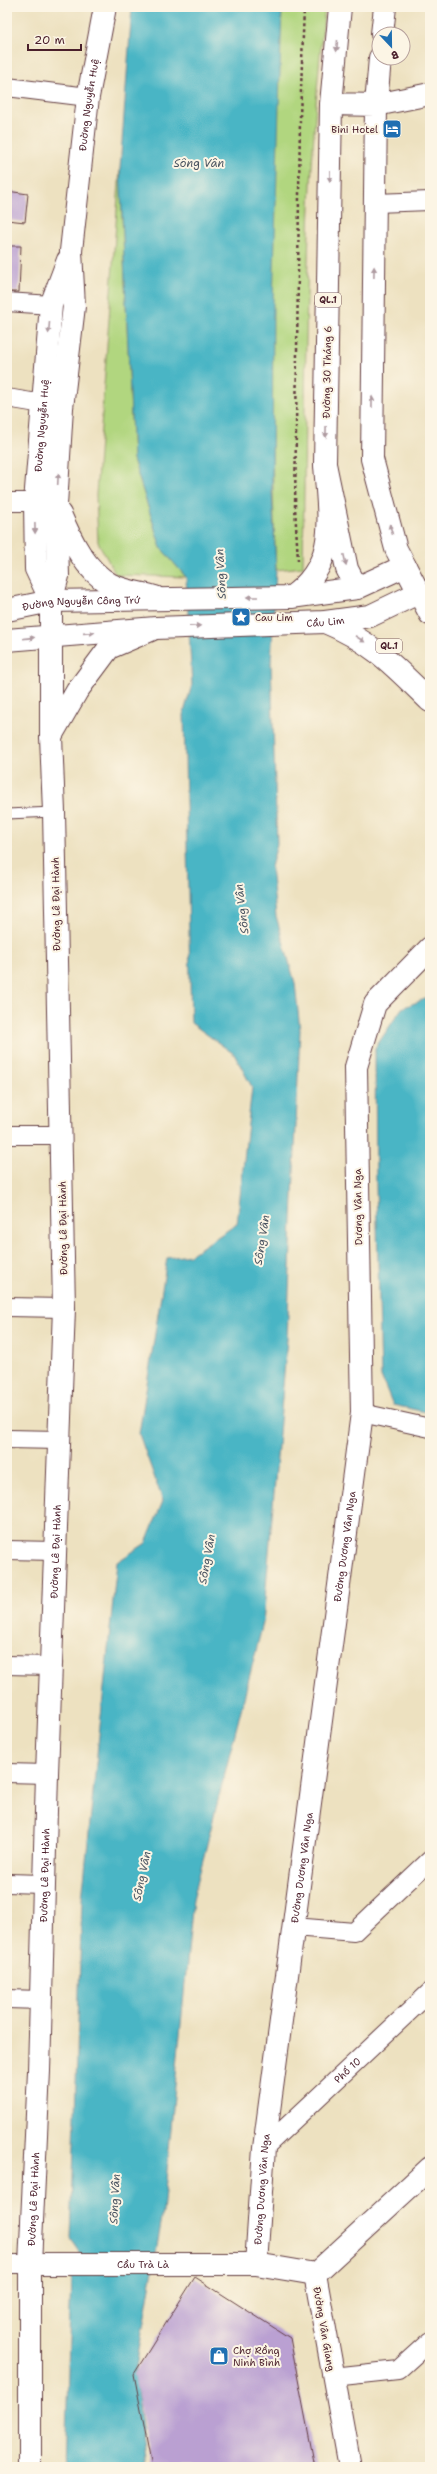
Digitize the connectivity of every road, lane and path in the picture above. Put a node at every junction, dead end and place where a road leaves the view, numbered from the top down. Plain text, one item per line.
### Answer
1 (105, 7) edge
2 (304, 7) edge
3 (340, 7) edge
4 (385, 7) edge
5 (383, 26) edge
6 (379, 66) edge
7 (7, 87) edge
8 (430, 94) edge
9 (88, 97) junction
10 (331, 104) junction
11 (376, 105) junction
12 (430, 201) edge
13 (375, 203) junction
14 (71, 251) junction
15 (7, 302) edge
16 (51, 305) junction
17 (7, 398) edge
18 (52, 406) junction
19 (325, 464) junction
20 (7, 502) edge
21 (35, 502) junction
22 (56, 505) junction
23 (298, 564) dead end
24 (404, 566) junction
25 (357, 588) junction
26 (418, 593) junction
27 (291, 597) junction
28 (156, 598) junction
29 (51, 601) junction
30 (7, 610) edge
31 (430, 614) edge
32 (370, 616) junction
33 (325, 622) junction
34 (156, 628) junction
35 (51, 636) junction
36 (7, 640) edge
37 (430, 698) edge
38 (430, 701) edge
39 (51, 736) junction
40 (54, 812) junction
41 (7, 814) edge
42 (430, 948) edge
43 (7, 1135) edge
44 (61, 1135) junction
45 (7, 1307) edge
46 (64, 1308) junction
47 (362, 1413) junction
48 (430, 1428) edge
49 (7, 1440) edge
50 (60, 1440) junction
51 (7, 1550) edge
52 (55, 1551) junction
53 (7, 1665) edge
54 (51, 1666) junction
55 (7, 1773) edge
56 (47, 1774) junction
57 (430, 1860) edge
58 (7, 1883) edge
59 (44, 1884) junction
60 (294, 1927) junction
61 (430, 1992) edge
62 (7, 1999) edge
63 (41, 2000) junction
64 (264, 2148) junction
65 (430, 2168) edge
66 (7, 2264) edge
67 (30, 2264) junction
68 (256, 2264) junction
69 (315, 2274) junction
70 (430, 2341) edge
71 (333, 2377) junction
72 (30, 2467) edge
73 (350, 2467) edge

1 - 9 main road, Đuờng Nguyễn Huệ
2 - 23 path
3 -> 10 main road, Đường 30 Tháng 6 / QL.1
4 - 5 main road
6 - 11 main road
7 - 9 street
8 - 11 main road
9 - 14 main road, Đuờng Nguyễn Huệ
10 - 11 main road
10 -> 19 main road, Đường 30 Tháng 6 / QL.1
11 - 13 main road
12 - 13 street
24 -> 13 main road
14 - 16 main road, Đuờng Nguyễn Huệ
14 - 18 main road, Đuờng Nguyễn Huệ
15 - 16 street
16 -> 18 main road, Đuờng Nguyễn Huệ
17 - 18 street
18 - 21 main road, Đuờng Nguyễn Huệ
22 -> 18 main road, Đuờng Nguyễn Huệ
19 -> 25 main road, Đường 30 Tháng 6 / QL.1
19 - 27 main road
20 - 21 street
21 -> 29 main road, Đuờng Nguyễn Huệ
22 - 28 main road
22 - 29 main road, Đuờng Nguyễn Huệ
24 - 25 main road
24 - 26 main road
25 - 27 main road
25 - 32 main road, QL.1
26 - 31 main road
26 - 32 main road, Cầu Lim
27 -> 28 main road
28 - 29 main road, Đường Nguyễn Công Trứ
29 - 30 main road, Đường Nguyễn Công Trứ
29 - 35 main road, Đuờng Nguyễn Huệ
32 - 33 main road, Cầu Lim
32 - 37 main road, QL.1
34 -> 33 main road, Cầu Lim
33 -> 38 main road
35 -> 34 main road
34 - 39 main road
36 -> 35 main road
35 - 39 main road, Đường Lê Đại Hành
39 - 40 main road, Đường Lê Đại Hành
40 - 41 lane
40 - 44 main road, Đường Lê Đại Hành
42 - 47 main road, Dương Vân Nga
43 - 44 street
44 - 46 main road, Đường Lê Đại Hành
45 - 46 street
46 - 50 main road, Đường Lê Đại Hành
47 - 48 street
47 - 60 main road, Đường Dương Vân Nga
49 - 50 street
50 - 52 main road, Đường Lê Đại Hành
51 - 52 street
52 - 54 main road, Đường Lê Đại Hành
53 - 54 street
54 - 56 main road, Đường Lê Đại Hành
55 - 56 street
56 - 59 main road, Đường Lê Đại Hành
57 - 60 street
58 - 59 street
59 - 63 main road, Đường Lê Đại Hành
60 - 64 main road, Đường Dương Vân Nga
61 - 64 street, Phố 10
62 - 63 street
63 - 67 main road, Đường Lê Đại Hành
64 - 68 main road, Đường Dương Vân Nga
65 - 69 main road, Đường Vân Giang
66 - 67 street
67 - 68 main road, Cầu Trà Là
67 - 72 main road, Đường Lê Đại Hành
68 - 69 main road
69 - 71 main road, Đường Vân Giang
70 - 71 street
71 - 73 main road, Đường Vân Giang

